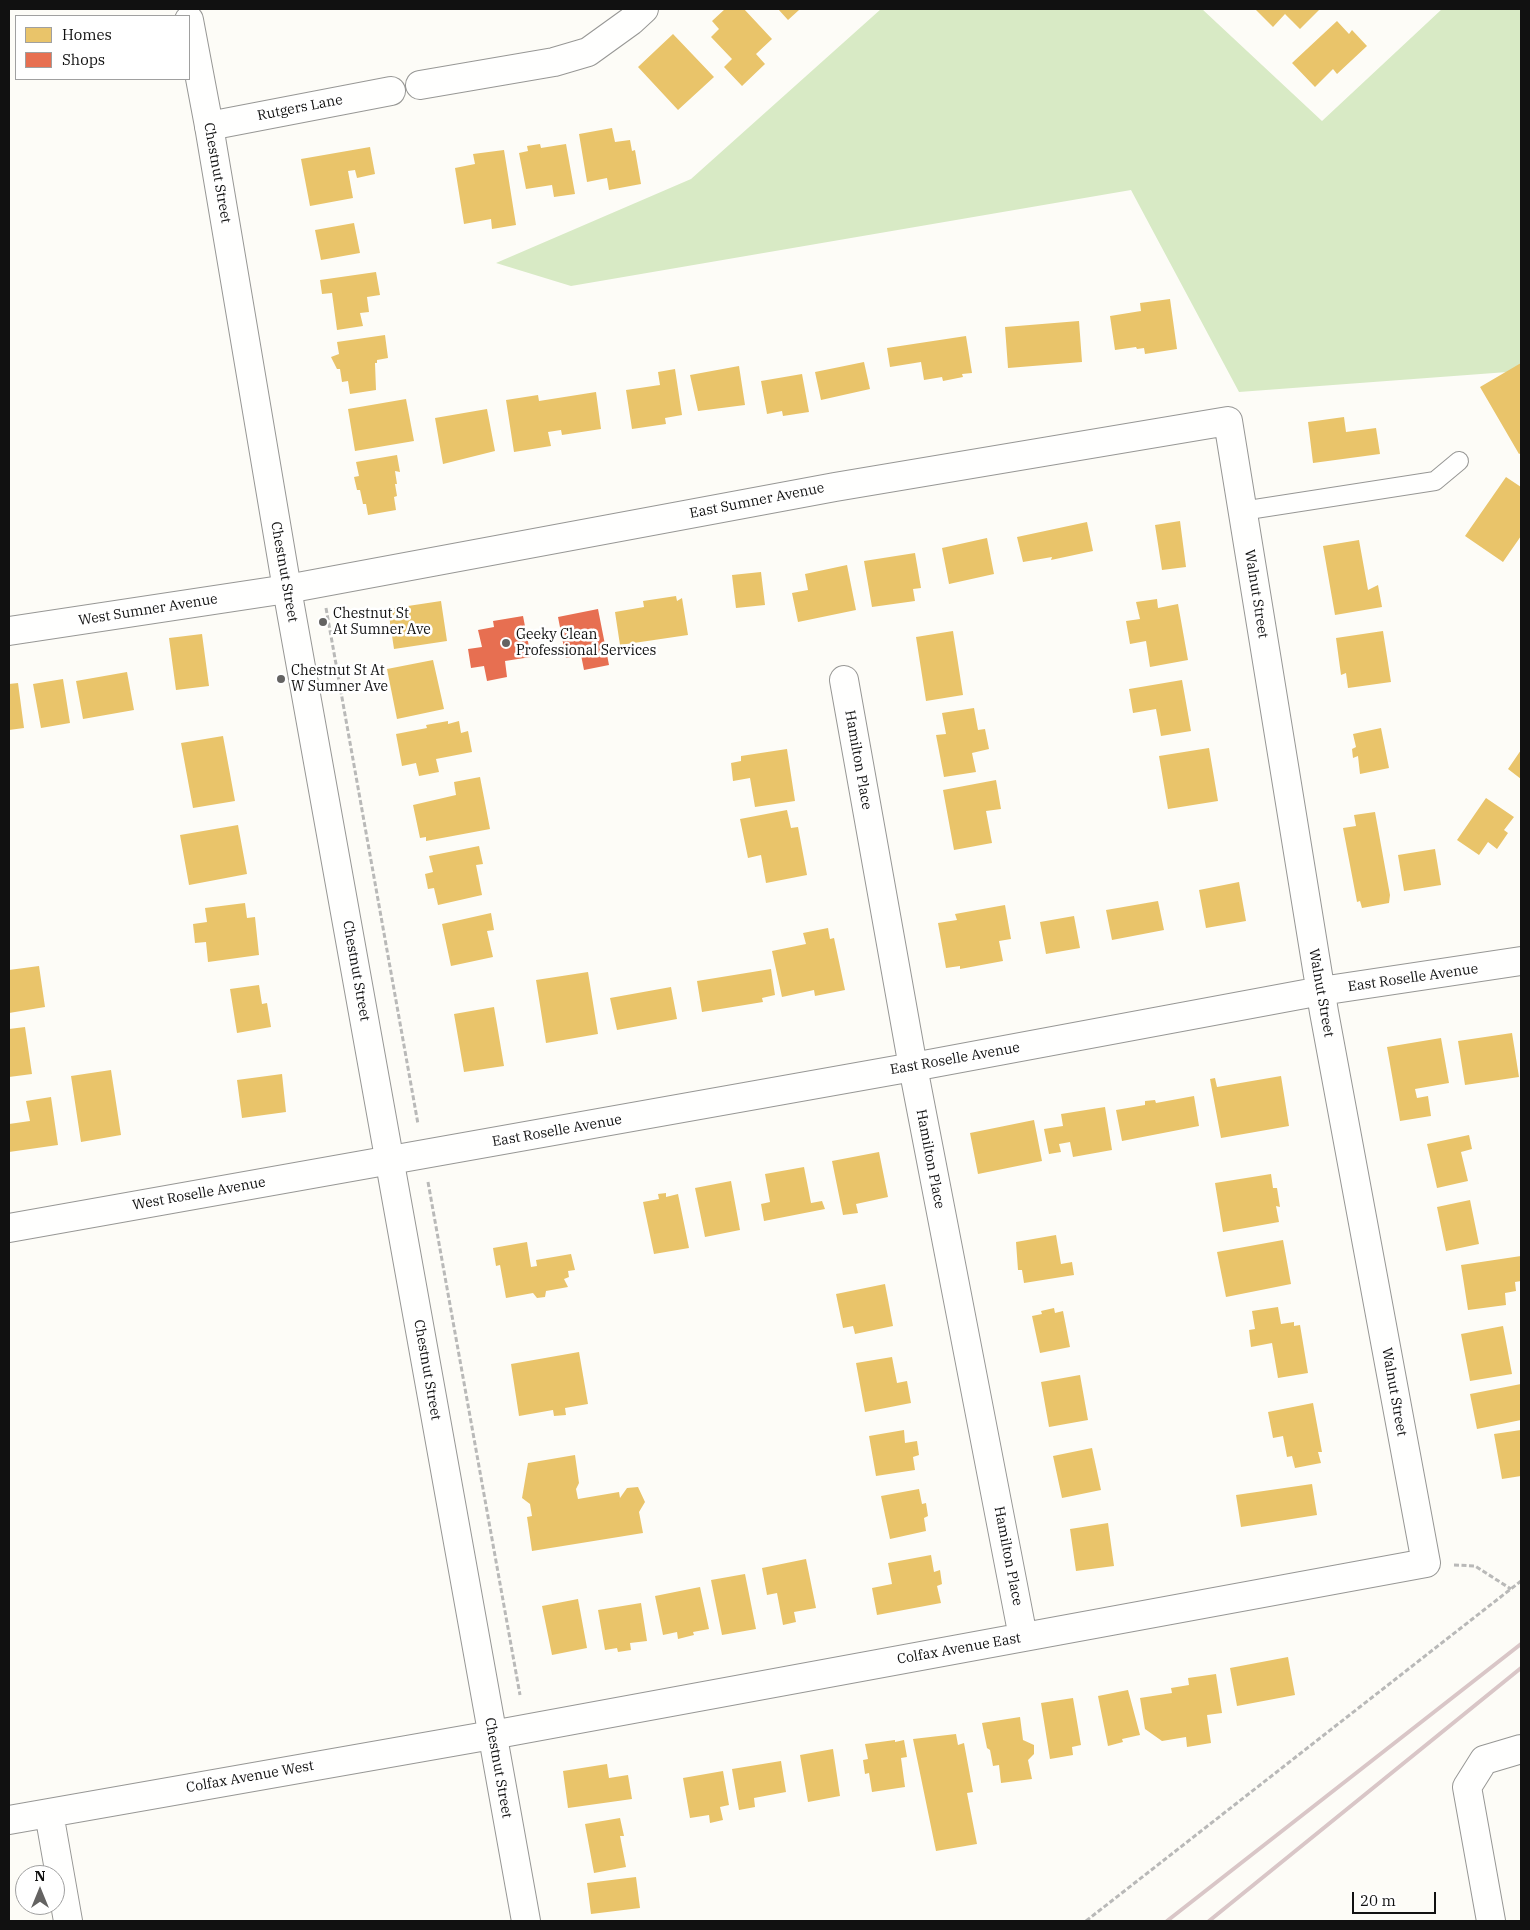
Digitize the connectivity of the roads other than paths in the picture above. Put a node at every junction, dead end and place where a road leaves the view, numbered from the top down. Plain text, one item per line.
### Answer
1 (644, 9) edge
2 (190, 33) edge
3 (420, 85) dead end
4 (390, 91) dead end
5 (209, 126) junction
6 (1228, 422) joint
7 (1459, 460) dead end
8 (1242, 511) junction
9 (287, 589) junction
10 (9, 631) edge
11 (844, 680) dead end
12 (1521, 938) edge
13 (1512, 962) edge
14 (1320, 991) junction
15 (912, 1067) junction
16 (390, 1160) junction
17 (9, 1228) edge
18 (1426, 1563) joint
19 (1023, 1637) junction
20 (492, 1734) junction
21 (1521, 1749) edge
22 (50, 1813) junction
23 (9, 1820) edge
24 (68, 1921) edge
25 (526, 1921) edge
26 (1491, 1921) edge

1 - 3 street
2 - 5 street, Chestnut Street
4 - 5 street, Rutgers Lane
5 - 9 street, Chestnut Street
6 - 8 street, Walnut Street
6 - 9 street, East Sumner Avenue
7 - 8 lane
8 - 14 street, Walnut Street
9 - 10 street, West Sumner Avenue
9 - 16 street, Chestnut Street
11 - 15 street, Hamilton Place
12 - 13 street
13 - 14 street, East Roselle Avenue
14 - 15 street, East Roselle Avenue
14 - 18 street, Walnut Street
15 - 16 street, East Roselle Avenue
15 - 19 street, Hamilton Place
16 - 17 street, West Roselle Avenue
16 - 20 street, Chestnut Street
18 - 19 street, Colfax Avenue East
19 - 20 street, Colfax Avenue East
20 - 22 street, Colfax Avenue West
20 - 25 street, Chestnut Street
21 - 26 street
22 - 23 street, Colfax Avenue West
22 - 24 street

